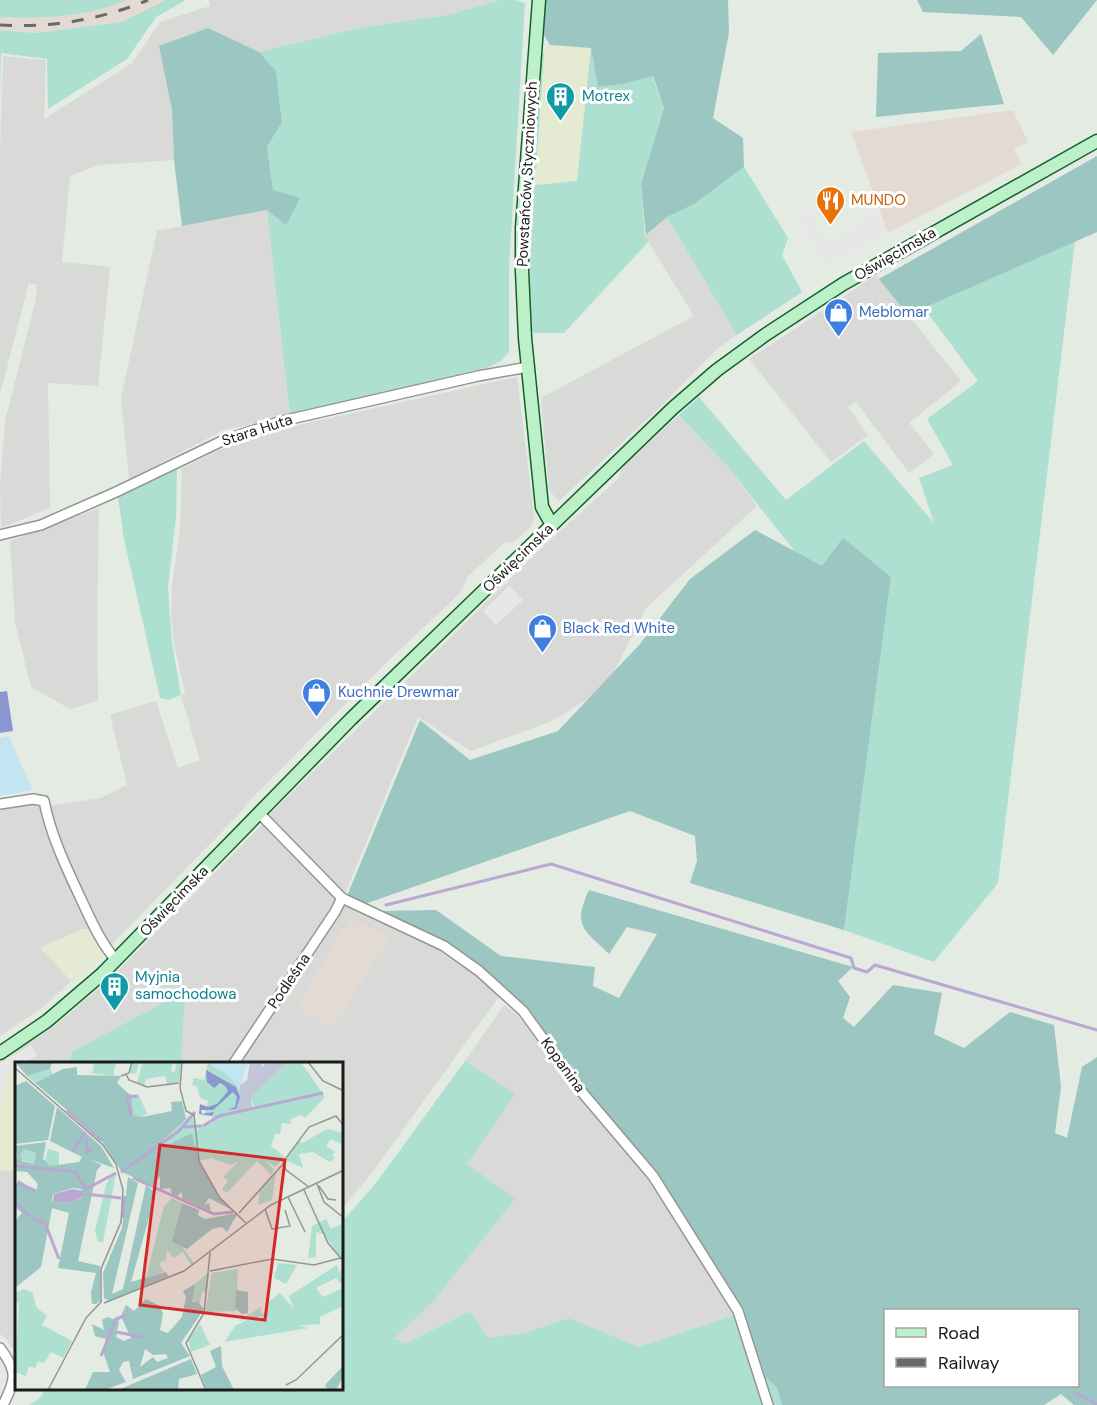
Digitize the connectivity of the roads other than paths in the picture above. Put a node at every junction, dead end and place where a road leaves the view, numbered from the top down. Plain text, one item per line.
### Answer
1 (539, 0) edge
2 (1097, 141) edge
3 (528, 366) junction
4 (552, 525) junction
5 (0, 535) edge
6 (0, 804) edge
7 (259, 813) junction
8 (342, 898) junction
9 (116, 960) junction
10 (0, 1053) edge
11 (235, 1062) edge
12 (0, 1348) edge
13 (15, 1372) edge
14 (3, 1405) edge
15 (768, 1405) edge

1 - 3 street, Powstańców Styczniowych
2 - 4 street, Oświęcimska
3 - 4 street, Powstańców Styczniowych
3 - 5 street, Stara Huta
4 - 7 street, Oświęcimska
6 - 9 street
7 - 8 street, Kopanina
7 - 9 street, Oświęcimska
8 - 11 street, Podleśna
8 - 15 street, Kopanina
9 - 10 street, Oświęcimska
12 - 13 street
13 - 14 street

